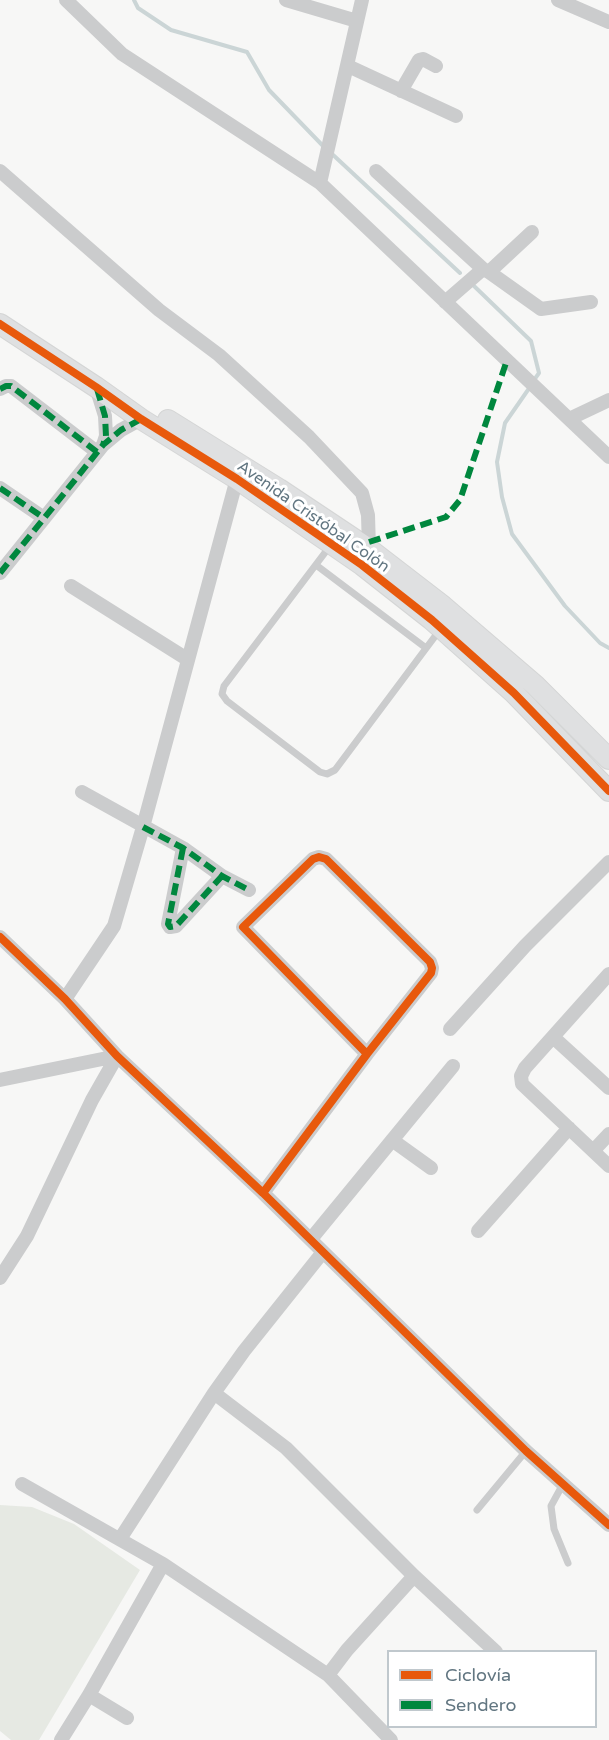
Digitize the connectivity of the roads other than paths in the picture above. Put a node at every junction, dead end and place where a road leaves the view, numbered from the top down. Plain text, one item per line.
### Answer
1 (66, 0) edge
2 (286, 0) edge
3 (362, 0) edge
4 (558, 0) edge
5 (357, 21) junction
6 (609, 22) edge
7 (348, 66) junction
8 (436, 66) dead end
9 (401, 91) junction
10 (456, 116) dead end
11 (0, 171) edge
12 (376, 171) dead end
13 (320, 183) junction
14 (532, 232) dead end
15 (486, 270) junction
16 (445, 302) junction
17 (591, 302) dead end
18 (0, 311) edge
19 (0, 324) edge
20 (96, 387) junction
21 (0, 389) edge
22 (609, 400) edge
23 (569, 418) junction
24 (141, 419) junction
25 (100, 448) junction
26 (609, 457) edge
27 (239, 472) junction
28 (0, 488) edge
29 (44, 518) junction
30 (332, 544) junction
31 (369, 549) junction
32 (316, 565) junction
33 (0, 573) edge
34 (71, 586) dead end
35 (441, 628) junction
36 (426, 648) junction
37 (187, 659) junction
38 (609, 759) edge
39 (609, 791) edge
40 (82, 792) dead end
41 (143, 827) junction
42 (183, 848) junction
43 (609, 862) edge
44 (222, 876) junction
45 (249, 890) dead end
46 (0, 937) edge
47 (609, 974) edge
48 (65, 999) junction
49 (450, 1029) dead end
50 (553, 1037) junction
51 (368, 1054) junction
52 (117, 1056) junction
53 (453, 1066) dead end
54 (0, 1080) edge
55 (609, 1088) edge
56 (569, 1128) junction
57 (609, 1134) edge
58 (392, 1140) junction
59 (593, 1151) junction
60 (609, 1166) edge
61 (431, 1168) dead end
62 (264, 1193) junction
63 (478, 1231) dead end
64 (311, 1239) junction
65 (323, 1252) junction
66 (0, 1278) edge
67 (214, 1393) junction
68 (526, 1451) junction
69 (563, 1484) junction
70 (22, 1485) dead end
71 (477, 1510) dead end
72 (609, 1525) edge
73 (120, 1539) junction
74 (568, 1563) dead end
75 (163, 1564) junction
76 (414, 1576) junction
77 (494, 1650) edge
78 (328, 1675) junction
79 (89, 1695) junction
80 (127, 1719) dead end
81 (61, 1740) edge
82 (391, 1740) edge

1 - 13 street
2 - 5 street
3 - 5 street
4 - 6 street
5 - 7 street
7 - 9 street
7 - 13 street
8 - 9 street
9 - 10 street
11 - 31 street
12 - 15 street
13 - 16 street
14 - 15 street
15 - 16 street
15 - 17 street
16 - 23 street
18 - 27 street, Avenida Cristóbal Colón
19 - 20 street, Avenida Cristóbal Colón
20 - 24 street, Avenida Cristóbal Colón
20 - 25 street
21 - 25 street
22 - 23 street
23 - 26 street
24 - 25 street
24 - 27 street, Avenida Cristóbal Colón
25 - 29 street
27 - 30 street, Avenida Cristóbal Colón
27 - 31 street, Avenida Cristóbal Colón
27 - 37 street
28 - 29 street
29 - 33 street
30 - 32 lane
30 - 35 street, Avenida Cristóbal Colón
31 - 38 street, Avenida Cristóbal Colón
32 - 36 lane
32 - 36 lane
34 - 37 street
35 - 36 lane
35 - 39 street, Avenida Cristóbal Colón
37 - 41 street
40 - 41 street
41 - 42 street
41 - 48 street
42 - 44 street
42 - 44 street
43 - 49 street
44 - 45 street
46 - 48 street
47 - 50 street
48 - 52 street
50 - 55 street
50 - 56 street
51 - 51 street
51 - 62 street
52 - 54 street
52 - 62 street
52 - 66 street
53 - 58 street
56 - 59 street
56 - 63 street
57 - 59 street
58 - 61 street
58 - 64 street
59 - 60 street
62 - 64 street
64 - 65 street
65 - 67 street
65 - 68 street
67 - 73 street
67 - 76 street
68 - 69 street
68 - 71 lane
69 - 72 street
69 - 74 lane
70 - 73 street
73 - 75 street
75 - 78 street
75 - 79 street
76 - 77 street
76 - 78 street
78 - 82 street
79 - 80 street
79 - 81 street

